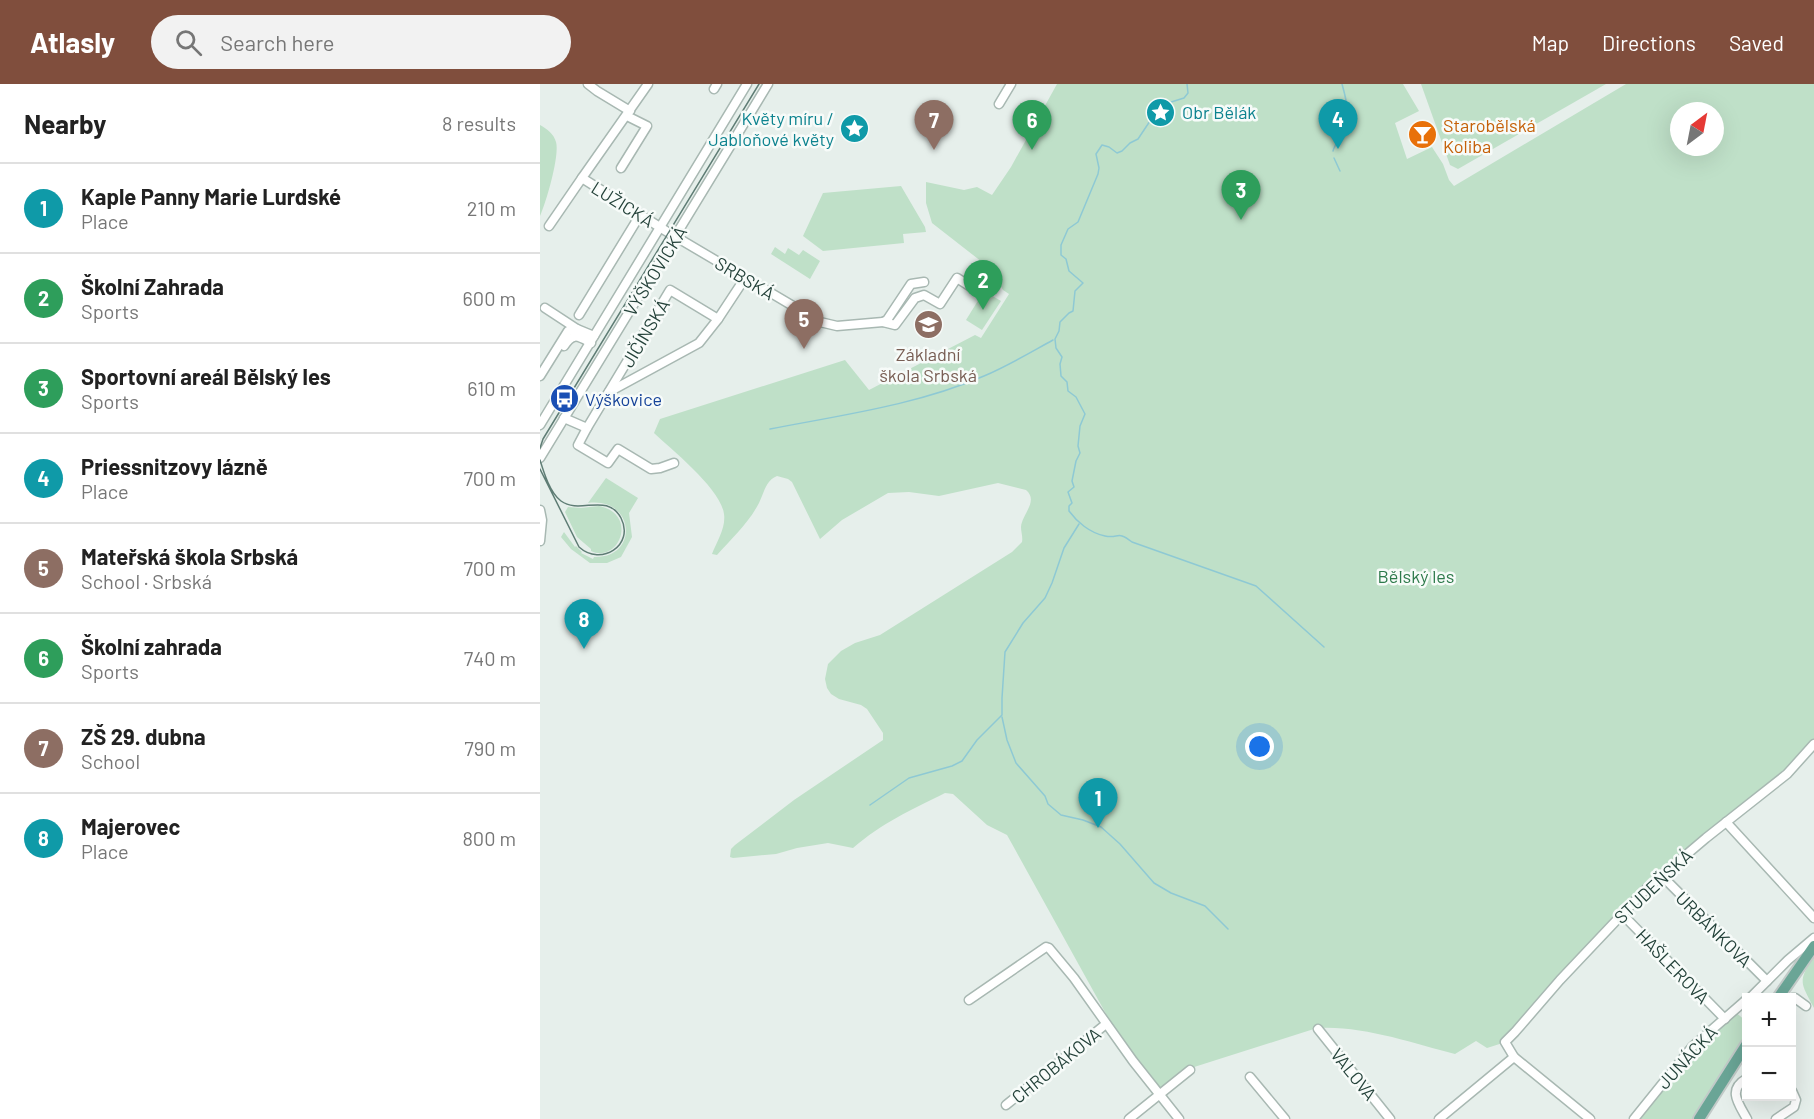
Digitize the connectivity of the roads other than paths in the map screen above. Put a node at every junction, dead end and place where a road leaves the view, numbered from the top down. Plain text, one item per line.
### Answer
1 (588, 84) edge
2 (648, 84) edge
3 (747, 84) edge
4 (768, 84) edge
5 (1011, 84) edge
6 (999, 104) dead end
7 (629, 113) junction
8 (621, 168) dead end
9 (582, 178) junction
10 (640, 215) junction
11 (549, 226) dead end
12 (663, 229) junction
13 (676, 237) junction
14 (745, 278) junction
15 (924, 282) dead end
16 (976, 290) dead end
17 (545, 308) dead end
18 (579, 315) dead end
19 (718, 319) junction
20 (883, 322) junction
21 (577, 329) junction
22 (592, 339) junction
23 (561, 351) dead end
24 (540, 376) edge
25 (609, 392) junction
26 (564, 418) junction
27 (540, 425) edge
28 (587, 428) junction
29 (540, 458) edge
30 (674, 463) dead end
31 (540, 510) edge
32 (540, 541) edge
33 (1814, 744) edge
34 (1726, 822) junction
35 (1662, 876) junction
36 (1622, 914) junction
37 (1814, 918) edge
38 (1814, 938) edge
39 (1814, 946) edge
40 (1776, 972) junction
41 (1789, 980) junction
42 (1767, 981) junction
43 (1754, 993) edge
44 (1781, 993) edge
45 (1796, 999) edge
46 (969, 1000) dead end
47 (1742, 1004) edge
48 (1806, 1006) dead end
49 (1725, 1019) junction
50 (1106, 1024) junction
51 (1318, 1029) dead end
52 (1744, 1047) edge
53 (1514, 1057) junction
54 (1190, 1070) dead end
55 (1250, 1077) dead end
56 (1742, 1082) edge
57 (1158, 1094) junction
58 (1796, 1101) edge
59 (1006, 1106) dead end
60 (1129, 1119) edge
61 (1179, 1119) edge
62 (1285, 1119) edge
63 (1390, 1119) edge
64 (1439, 1119) edge
65 (1590, 1119) edge
66 (1634, 1119) edge
67 (1699, 1119) edge
68 (1747, 1119) edge
69 (1776, 1119) edge

1 - 7 street, LUŽICKÁ
2 - 7 street, LUŽICKÁ
3 - 12 street, VÝŠKOVICKÁ
4 - 13 street, VÝŠKOVICKÁ
5 - 6 street
7 - 8 street, LUŽICKÁ
7 - 9 street, LUŽICKÁ
9 - 10 street, LUŽICKÁ
9 - 11 street
10 - 12 street, LUŽICKÁ
10 - 18 street
12 - 13 street, SRBSKÁ
12 - 22 street, VÝŠKOVICKÁ
13 - 14 street, SRBSKÁ
13 - 26 street, VÝŠKOVICKÁ
14 - 19 street, JIČÍNSKÁ
14 - 20 street, SRBSKÁ
15 - 20 street
16 - 20 street
17 - 21 street
19 - 25 street, JIČÍNSKÁ
19 - 25 street, JIČÍNSKÁ
21 - 22 street
21 - 24 street
22 - 23 street
22 - 27 street, VÝŠKOVICKÁ
25 - 28 street, JIČÍNSKÁ
26 - 28 street
26 - 29 street, VÝŠKOVICKÁ
28 - 30 street
31 - 32 street
33 - 34 street, STUDEŇSKÁ
34 - 35 street, STUDEŇSKÁ
34 - 37 street
35 - 36 street, STUDEŇSKÁ
35 - 42 street, URBÁNKOVA
36 - 49 street, HAŠLEROVA
36 - 53 street, STUDEŇSKÁ
38 - 40 street, JUNÁCKÁ
39 - 41 main road
40 - 41 street
40 - 42 street, JUNÁCKÁ
41 - 44 main road
42 - 43 street, JUNÁCKÁ
45 - 48 street
46 - 50 street, CHROBÁKOVA
47 - 49 street, JUNÁCKÁ
49 - 66 street, JUNÁCKÁ
50 - 57 street, CHROBÁKOVA
50 - 59 street, CHROBÁKOVA
51 - 63 street, VALOVA
52 - 67 main road
53 - 64 street
53 - 65 street
54 - 57 street
55 - 62 street
56 - 68 street
57 - 60 street
57 - 61 street, CHROBÁKOVA
58 - 69 street

